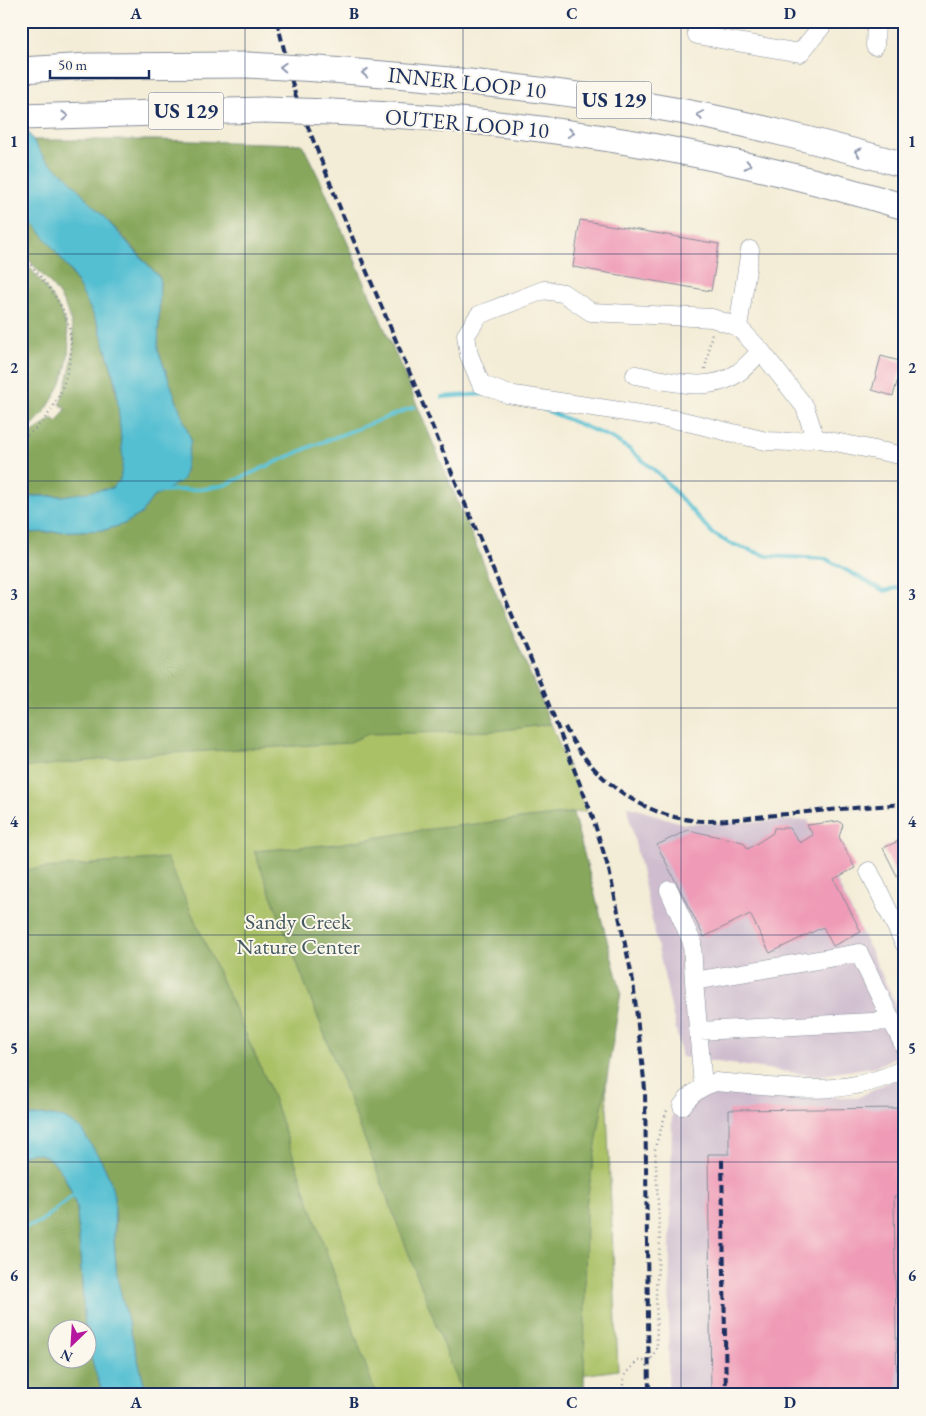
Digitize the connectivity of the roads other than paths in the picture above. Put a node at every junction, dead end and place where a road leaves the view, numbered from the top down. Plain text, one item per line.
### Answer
1 (696, 21) edge
2 (822, 21) edge
3 (876, 21) edge
4 (875, 46) dead end
5 (21, 70) edge
6 (21, 117) edge
7 (905, 166) edge
8 (905, 206) edge
9 (750, 250) dead end
10 (738, 327) junction
11 (762, 350) junction
12 (635, 375) dead end
13 (815, 438) junction
14 (905, 456) edge
15 (869, 871) dead end
16 (669, 890) dead end
17 (905, 945) edge
18 (694, 981) junction
19 (891, 1021) junction
20 (699, 1031) junction
21 (905, 1048) edge
22 (905, 1068) edge
23 (703, 1086) junction
24 (682, 1106) road end

1 - 2 street
3 - 4 street
7 -> 5 highway, INNER LOOP 10 / US 129, bridge
6 -> 8 highway, OUTER LOOP 10 / US 129, bridge
9 - 10 street
10 - 11 street
10 - 13 street
11 - 12 street
11 - 13 street
13 - 14 street
15 - 17 street
16 - 18 street
18 - 19 street
18 - 20 street
19 - 20 street
19 - 21 street
20 - 23 street
22 - 23 street
23 - 24 street

